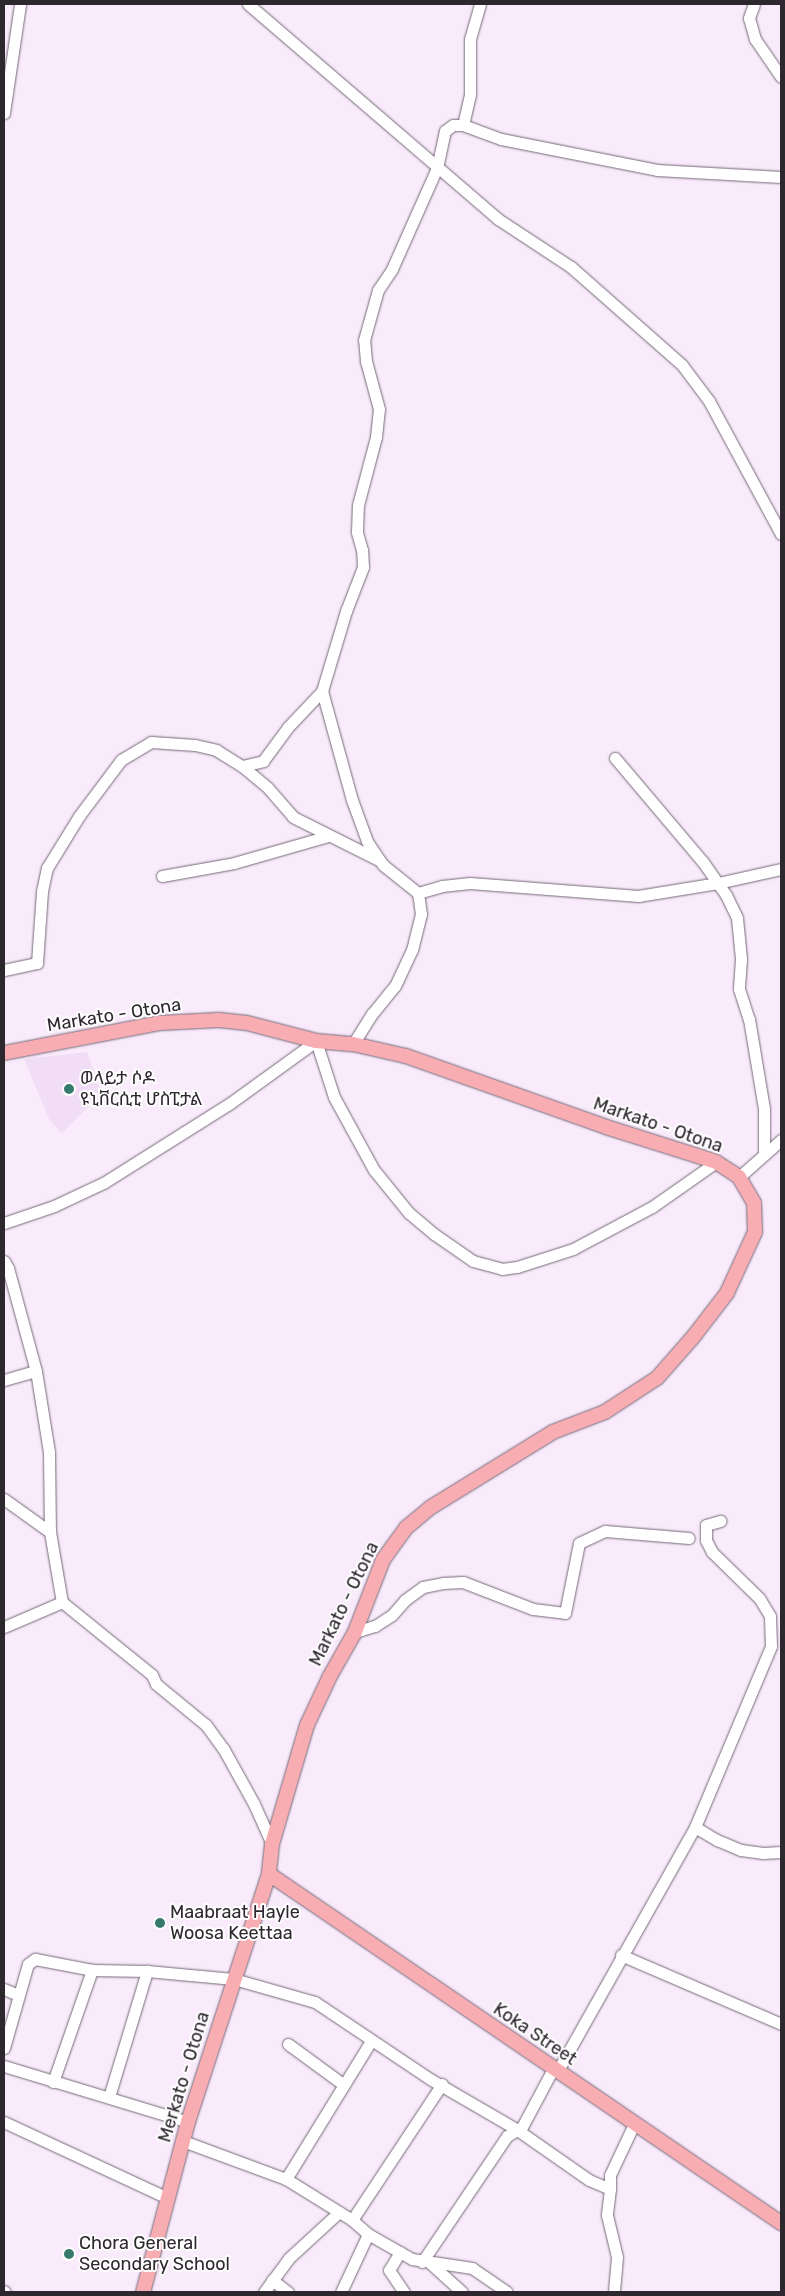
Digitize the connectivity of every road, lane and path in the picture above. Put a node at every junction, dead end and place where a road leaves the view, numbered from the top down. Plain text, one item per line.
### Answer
1 (20, 4) edge
2 (248, 4) edge
3 (480, 4) edge
4 (754, 4) edge
5 (781, 77) edge
6 (4, 113) edge
7 (463, 125) junction
8 (438, 168) junction
9 (781, 177) edge
10 (781, 534) edge
11 (322, 691) junction
12 (615, 758) dead end
13 (242, 766) junction
14 (328, 836) junction
15 (380, 860) junction
16 (781, 868) edge
17 (162, 876) dead end
18 (718, 883) junction
19 (418, 893) junction
20 (4, 970) edge
21 (316, 1041) junction
22 (353, 1044) junction
23 (4, 1053) edge
24 (781, 1140) edge
25 (764, 1154) junction
26 (716, 1162) junction
27 (739, 1177) junction
28 (4, 1224) edge
29 (4, 1261) edge
30 (36, 1370) junction
31 (4, 1380) edge
32 (4, 1499) edge
33 (720, 1521) dead end
34 (50, 1532) junction
35 (689, 1538) dead end
36 (62, 1602) junction
37 (4, 1627) edge
38 (355, 1632) junction
39 (695, 1826) junction
40 (272, 1844) junction
41 (781, 1852) edge
42 (269, 1874) junction
43 (621, 1955) junction
44 (92, 1970) junction
45 (147, 1971) junction
46 (234, 1979) junction
47 (4, 1989) edge
48 (18, 1995) junction
49 (781, 2024) edge
50 (371, 2041) junction
51 (288, 2044) dead end
52 (4, 2048) edge
53 (4, 2066) edge
54 (555, 2070) junction
55 (53, 2082) junction
56 (442, 2084) junction
57 (344, 2085) junction
58 (109, 2097) junction
59 (4, 2122) edge
60 (188, 2122) junction
61 (634, 2124) junction
62 (516, 2129) junction
63 (183, 2141) junction
64 (286, 2179) junction
65 (610, 2189) junction
66 (168, 2198) junction
67 (339, 2212) junction
68 (352, 2220) junction
69 (781, 2223) edge
70 (368, 2234) junction
71 (400, 2252) junction
72 (426, 2262) junction
73 (272, 2280) junction
74 (143, 2292) edge
75 (264, 2292) edge
76 (288, 2292) edge
77 (341, 2292) edge
78 (404, 2292) edge
79 (462, 2292) edge
80 (507, 2292) edge
81 (614, 2292) edge

1 - 6 street
2 - 8 street
3 - 7 street
4 - 5 street
7 - 8 street
7 - 9 street
8 - 10 street
8 - 11 street
11 - 13 street
11 - 15 street
12 - 18 street
13 - 14 street
13 - 20 street
14 - 15 street
14 - 17 street
15 - 19 street
16 - 18 street
18 - 19 street
18 - 25 street
19 - 22 street
21 - 22 main road, Markato - Otona
21 - 23 main road, Markato - Otona
21 - 26 street
21 - 28 street
22 - 26 main road, Markato - Otona
24 - 25 street
25 - 27 street
26 - 27 main road, Markato - Otona
27 - 38 main road, Markato - Otona
29 - 30 street
30 - 31 street
30 - 34 street
32 - 34 street
33 - 39 street
34 - 36 street
35 - 38 street
36 - 37 street
36 - 40 street
38 - 40 main road, Markato - Otona
39 - 41 street
39 - 43 street
40 - 42 main road, Markato - Otona
42 - 46 main road, Merkato - Otona
42 - 54 main road, Koka Street
43 - 49 street
43 - 54 street
44 - 45 street
44 - 48 street
44 - 55 street
45 - 46 street
45 - 58 street
46 - 50 street
46 - 60 main road, Merkato - Otona
47 - 48 street
48 - 52 street
50 - 56 street
50 - 57 street
51 - 57 street
53 - 55 street
54 - 61 main road, Koka Street
54 - 62 street
55 - 58 street
56 - 62 street
56 - 68 street
57 - 64 street
58 - 60 street
59 - 66 street
60 - 63 main road, Merkato - Otona
61 - 65 street
61 - 69 main road, Koka Street
62 - 65 street
62 - 72 street
63 - 64 street
63 - 66 main road, Merkato - Otona
64 - 67 street
65 - 81 street
66 - 74 main road, Merkato - Otona
67 - 68 street
67 - 73 street
68 - 70 street
70 - 71 street
70 - 77 street
71 - 72 street
71 - 78 street
72 - 79 street
72 - 80 street
73 - 75 street
73 - 76 street

